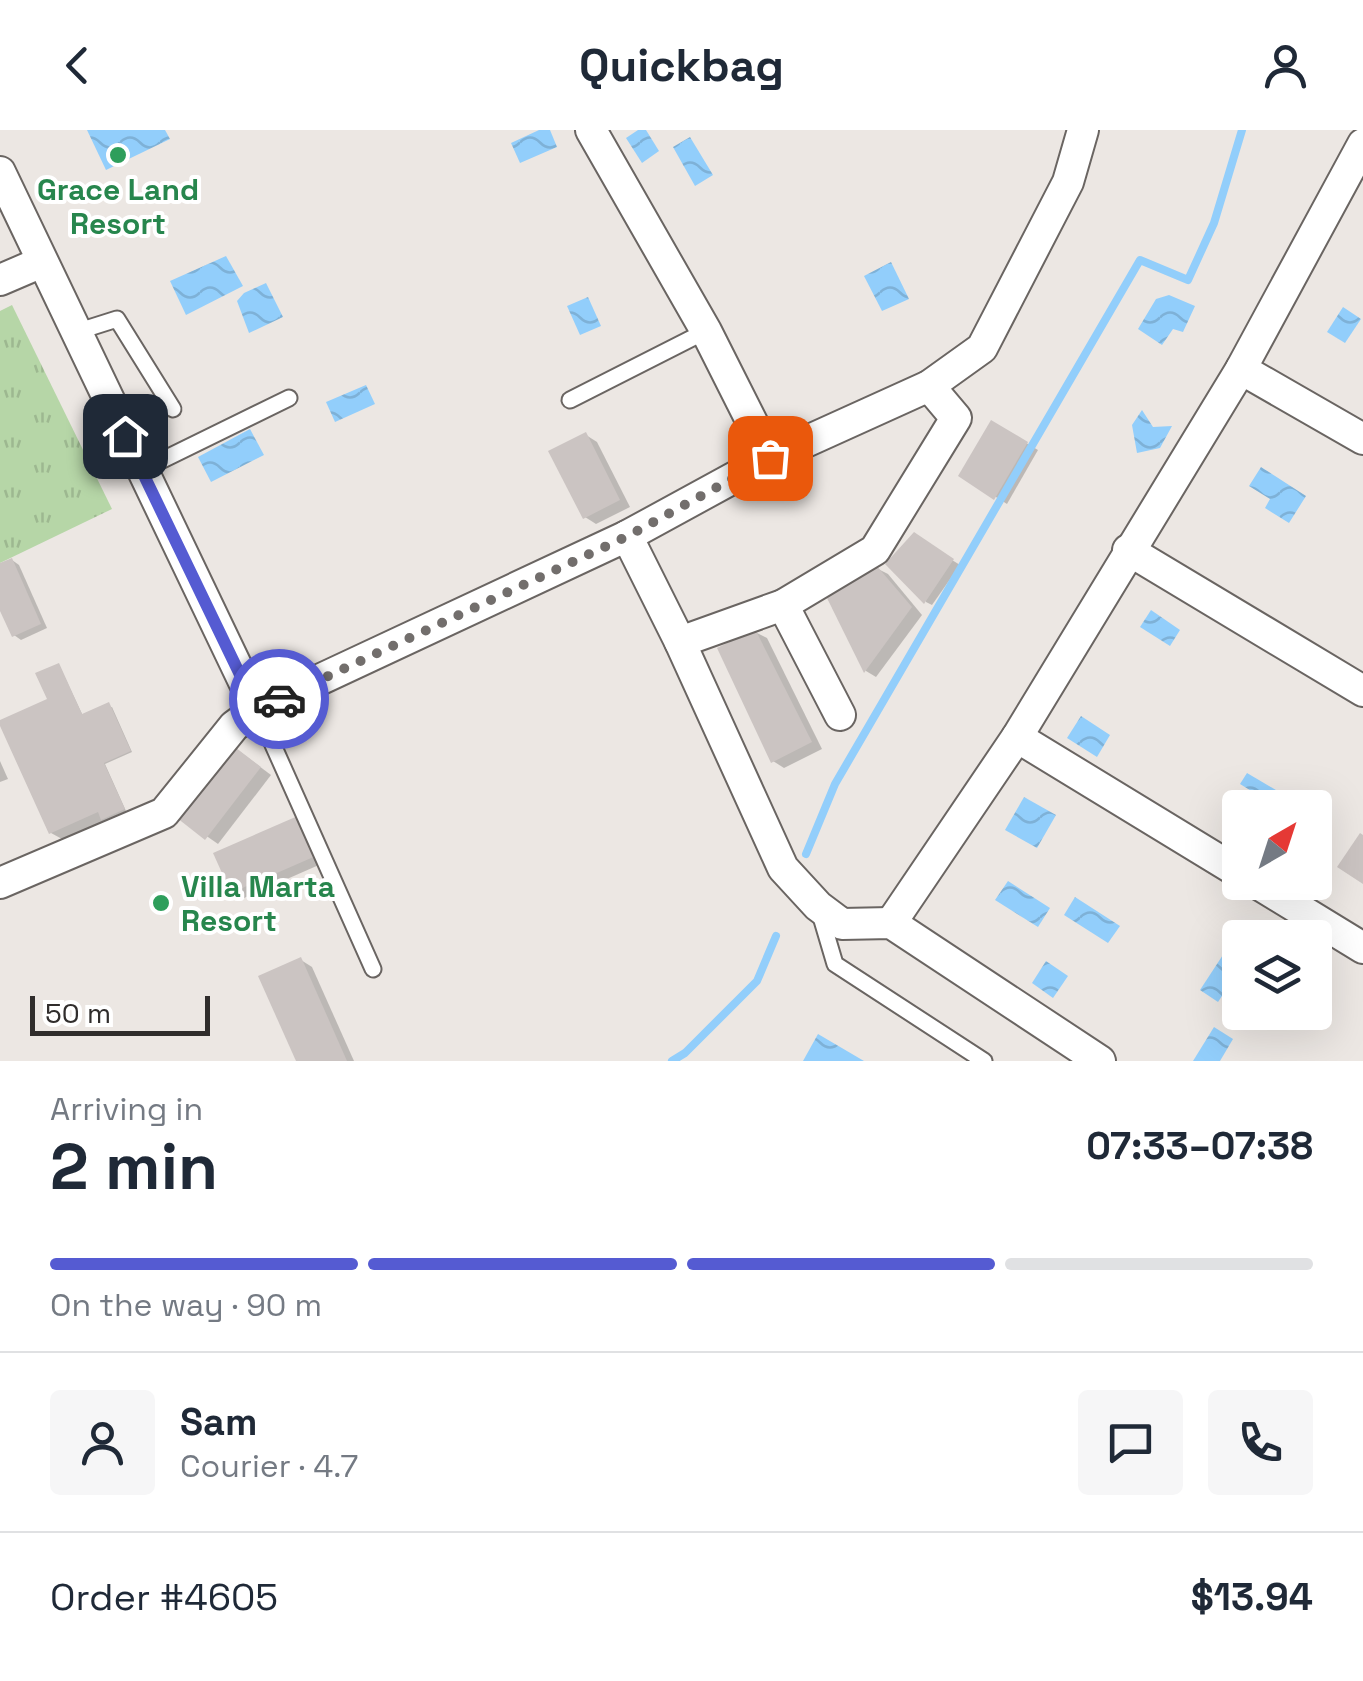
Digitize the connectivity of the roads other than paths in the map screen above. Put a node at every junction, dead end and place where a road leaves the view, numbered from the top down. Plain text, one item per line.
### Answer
1 (591, 130) edge
2 (1083, 130) edge
3 (1358, 164) edge
4 (0, 172) edge
5 (42, 262) junction
6 (0, 280) edge
7 (706, 331) junction
8 (76, 332) junction
9 (1240, 369) junction
10 (929, 386) junction
11 (289, 398) dead end
12 (570, 400) dead end
13 (173, 408) dead end
14 (1363, 439) edge
15 (770, 458) junction
16 (142, 470) junction
17 (628, 536) junction
18 (1128, 550) junction
19 (783, 605) junction
20 (680, 642) junction
21 (1363, 691) edge
22 (257, 710) junction
23 (840, 715) dead end
24 (1017, 737) junction
25 (1222, 862) edge
26 (0, 883) edge
27 (1284, 900) edge
28 (818, 906) junction
29 (891, 923) junction
30 (1363, 948) edge
31 (373, 969) dead end
32 (984, 1061) edge
33 (1100, 1061) edge

1 - 7 street
2 - 10 street
3 - 9 street
4 - 5 street
5 - 6 street
5 - 8 street
7 - 12 lane
7 - 15 street
8 - 13 lane
8 - 16 street
9 - 14 street
9 - 18 street
10 - 15 street
10 - 19 street
11 - 16 lane
15 - 17 street
16 - 22 street
17 - 20 street
17 - 22 street
18 - 21 street
18 - 24 street
19 - 20 street
19 - 23 street
20 - 28 street
22 - 26 street
22 - 31 lane
24 - 25 street
24 - 29 street
27 - 30 street
28 - 29 street
28 - 32 lane
29 - 33 street

